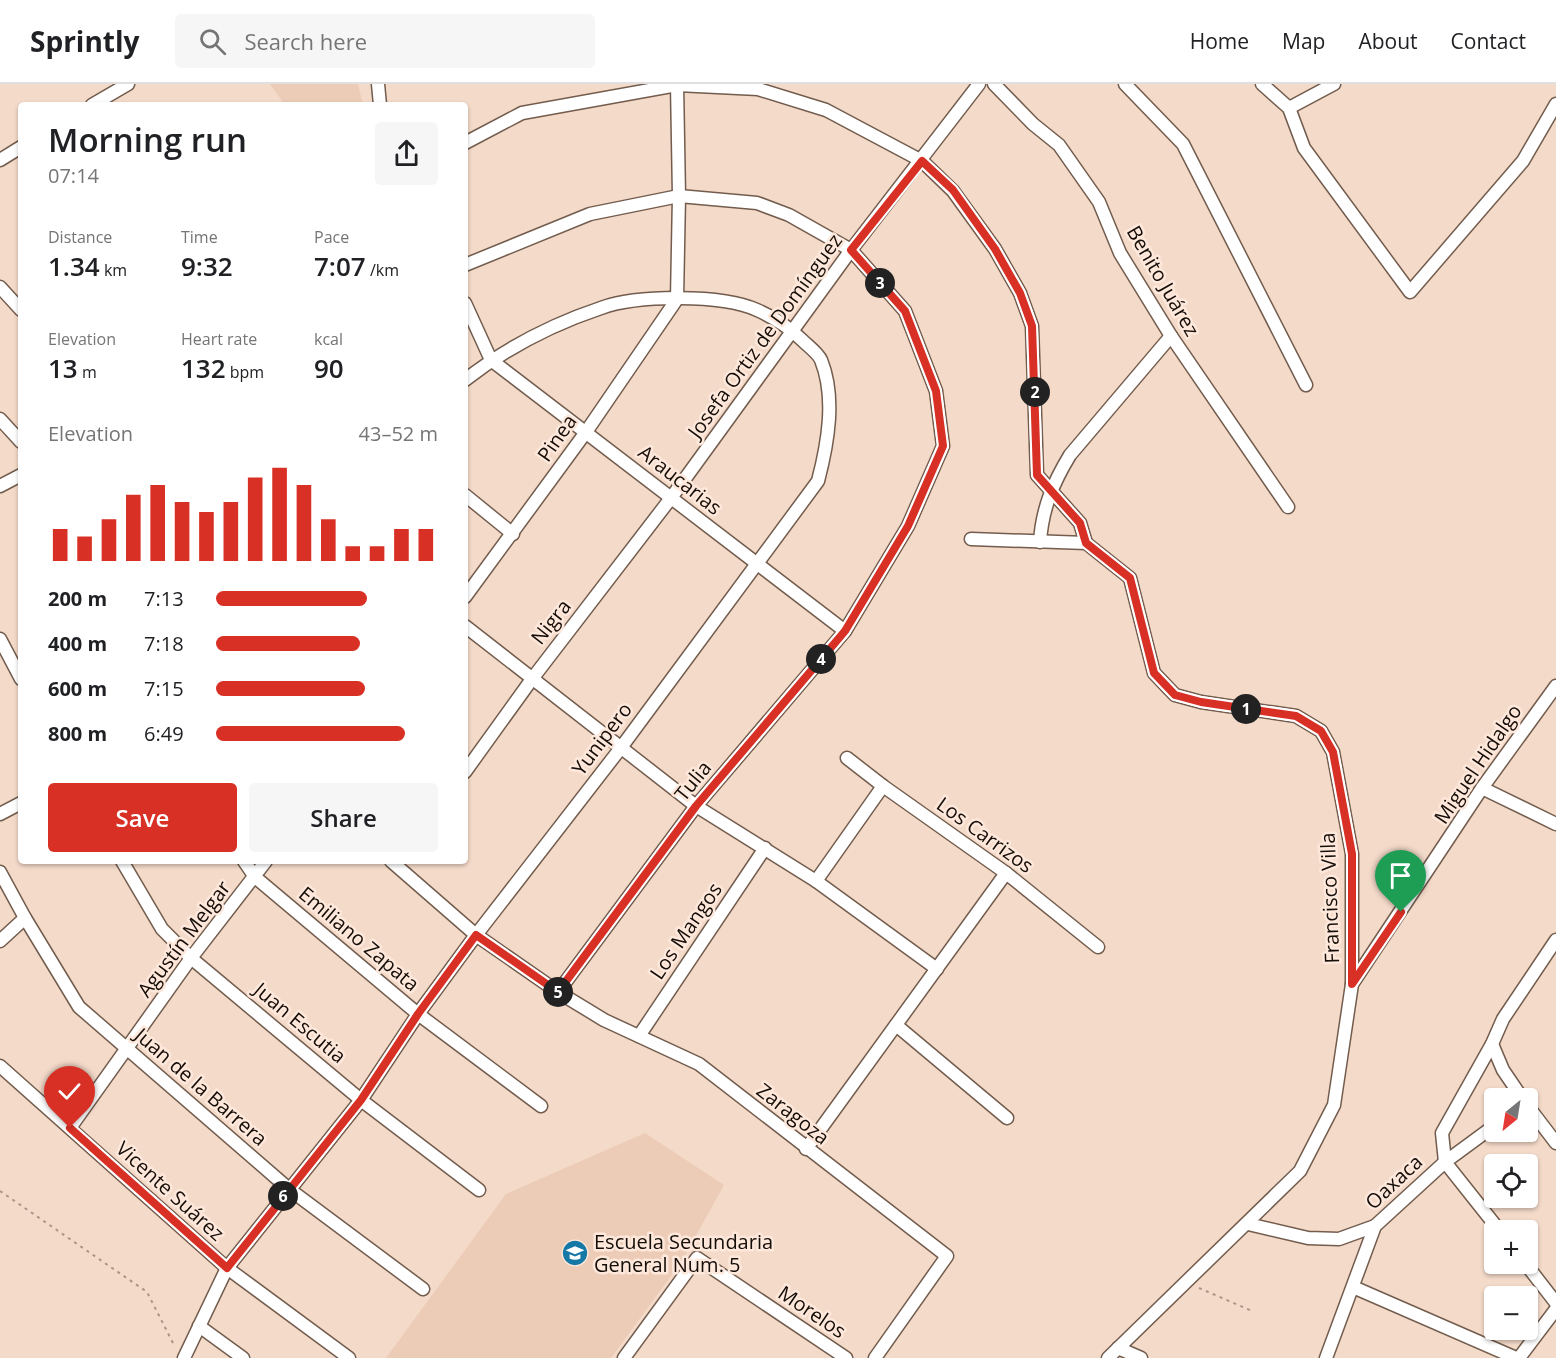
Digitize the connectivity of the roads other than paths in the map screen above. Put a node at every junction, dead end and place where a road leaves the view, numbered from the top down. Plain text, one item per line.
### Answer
1 (128, 84) edge
2 (378, 84) edge
3 (979, 84) edge
4 (994, 84) edge
5 (1125, 84) edge
6 (1262, 84) edge
7 (1334, 84) edge
8 (677, 85) edge
9 (97, 102) edge
10 (380, 102) edge
11 (1556, 104) edge
12 (1289, 108) junction
13 (468, 141) edge
14 (18, 149) edge
15 (0, 160) edge
16 (922, 161) junction
17 (679, 196) junction
18 (851, 250) junction
19 (468, 264) edge
20 (0, 287) edge
21 (677, 299) junction
22 (18, 307) edge
23 (468, 310) edge
24 (794, 332) junction
25 (1171, 336) junction
26 (491, 360) junction
27 (468, 378) edge
28 (1306, 385) dead end
29 (0, 419) edge
30 (586, 432) junction
31 (18, 439) edge
32 (18, 477) edge
33 (0, 486) edge
34 (1051, 491) junction
35 (468, 497) edge
36 (671, 498) junction
37 (1288, 507) dead end
38 (513, 534) junction
39 (971, 539) dead end
40 (1040, 542) junction
41 (1086, 543) junction
42 (756, 563) junction
43 (468, 593) edge
44 (468, 629) edge
45 (845, 631) junction
46 (0, 639) edge
47 (18, 673) edge
48 (532, 679) junction
49 (1556, 687) edge
50 (620, 749) junction
51 (847, 758) dead end
52 (468, 768) edge
53 (883, 786) junction
54 (1482, 788) junction
55 (18, 805) edge
56 (696, 806) junction
57 (0, 814) edge
58 (1556, 824) edge
59 (765, 848) junction
60 (124, 864) edge
61 (246, 864) edge
62 (264, 864) edge
63 (398, 864) edge
64 (0, 872) edge
65 (1006, 873) junction
66 (255, 877) junction
67 (816, 881) junction
68 (25, 918) junction
69 (476, 935) junction
70 (1556, 940) edge
71 (0, 941) edge
72 (1098, 947) dead end
73 (191, 958) junction
74 (937, 969) junction
75 (1352, 984) junction
76 (558, 992) junction
77 (418, 1014) junction
78 (896, 1025) junction
79 (639, 1036) junction
80 (1492, 1044) junction
81 (128, 1048) junction
82 (0, 1066) edge
83 (1515, 1088) edge
84 (361, 1100) junction
85 (541, 1106) dead end
86 (1007, 1118) dead end
87 (1538, 1119) edge
88 (70, 1128) junction
89 (1484, 1133) edge
90 (1556, 1143) edge
91 (806, 1149) junction
92 (1445, 1162) junction
93 (289, 1189) junction
94 (479, 1190) dead end
95 (1491, 1220) edge
96 (1248, 1224) junction
97 (1375, 1226) junction
98 (227, 1268) junction
99 (1534, 1274) edge
100 (1353, 1287) junction
101 (423, 1289) dead end
102 (1556, 1303) edge
103 (1556, 1309) edge
104 (199, 1326) junction
105 (1118, 1348) junction
106 (180, 1353) edge
107 (243, 1358) edge
108 (349, 1358) edge
109 (624, 1358) edge
110 (846, 1358) edge
111 (875, 1358) edge
112 (1108, 1358) edge
113 (1141, 1358) edge
114 (1326, 1358) edge
115 (1517, 1358) edge

1 - 9 street
2 - 10 street
3 - 16 street, Josefa Ortiz de Domínguez
4 - 25 street, Benito Juárez
5 - 28 street
6 - 12 street
7 - 12 street
8 - 13 street
8 - 16 street
8 - 17 street
11 - 12 street
14 - 15 street
16 - 18 street, Josefa Ortiz de Domínguez
16 - 34 street
17 - 18 street
17 - 19 street
17 - 21 street
18 - 24 street, Josefa Ortiz de Domínguez
18 - 45 street
20 - 22 street
21 - 24 street
21 - 26 street
21 - 30 street, Pinea
23 - 26 street
24 - 36 street, Josefa Ortiz de Domínguez
24 - 42 street
25 - 34 street
25 - 37 street, Benito Juárez
26 - 27 street
26 - 30 street, Araucarias
29 - 31 street
30 - 36 street, Araucarias
30 - 38 street, Pinea
32 - 33 street
34 - 40 street
34 - 41 street
35 - 38 street
36 - 42 street, Araucarias
36 - 48 street, Nigra
38 - 43 street, Pinea
39 - 40 street
40 - 41 street
41 - 75 street, Francisco Villa
42 - 45 street, Araucarias
42 - 50 street, Yunipero
44 - 48 street
45 - 56 street, Tulia
46 - 47 street
48 - 50 street
48 - 52 street, Nigra
49 - 54 street, Miguel Hidalgo
50 - 56 street
50 - 69 street, Yunipero
51 - 53 street, Los Carrizos
53 - 65 street, Los Carrizos
53 - 67 street
54 - 58 street
54 - 75 street, Miguel Hidalgo
55 - 57 street
56 - 59 street
56 - 76 street, Tulia
59 - 67 street
59 - 79 street, Los Mangos
60 - 73 street, Juan Escutia
61 - 66 street, Emiliano Zapata
62 - 66 street, Agustín Melgar
63 - 69 street, Zaragoza
64 - 68 street, Juan de la Barrera
65 - 72 street, Los Carrizos
65 - 74 street
66 - 73 street, Agustín Melgar
66 - 77 street, Emiliano Zapata
67 - 74 street
68 - 71 street
68 - 81 street, Juan de la Barrera
69 - 76 street, Zaragoza
69 - 77 street, Yunipero
70 - 80 street
73 - 81 street, Agustín Melgar
73 - 84 street, Juan Escutia
74 - 78 street
75 - 96 street, Francisco Villa
76 - 79 street, Zaragoza
77 - 84 street, Yunipero
77 - 85 street, Emiliano Zapata
78 - 86 street
78 - 91 street
79 - 91 street, Zaragoza
80 - 83 street
80 - 92 street
81 - 88 street, Agustín Melgar
81 - 93 street, Juan de la Barrera
82 - 88 street, Vicente Suárez
84 - 93 street, Yunipero
84 - 94 street, Juan Escutia
87 - 90 street
88 - 98 street, Vicente Suárez
89 - 92 street, Oaxaca
91 - 111 street, Zaragoza
92 - 95 street
92 - 97 street, Oaxaca
93 - 98 street, Yunipero
93 - 101 street, Juan de la Barrera
96 - 97 street
96 - 105 street, Francisco Villa
97 - 100 street, Oaxaca
98 - 104 street, Yunipero
98 - 108 street, Vicente Suárez
99 - 102 street
100 - 114 street, Oaxaca
100 - 115 street
103 - 115 street
104 - 106 street, Yunipero
104 - 107 street
105 - 112 street, Francisco Villa
105 - 113 street
109 - 110 street, Morelos

